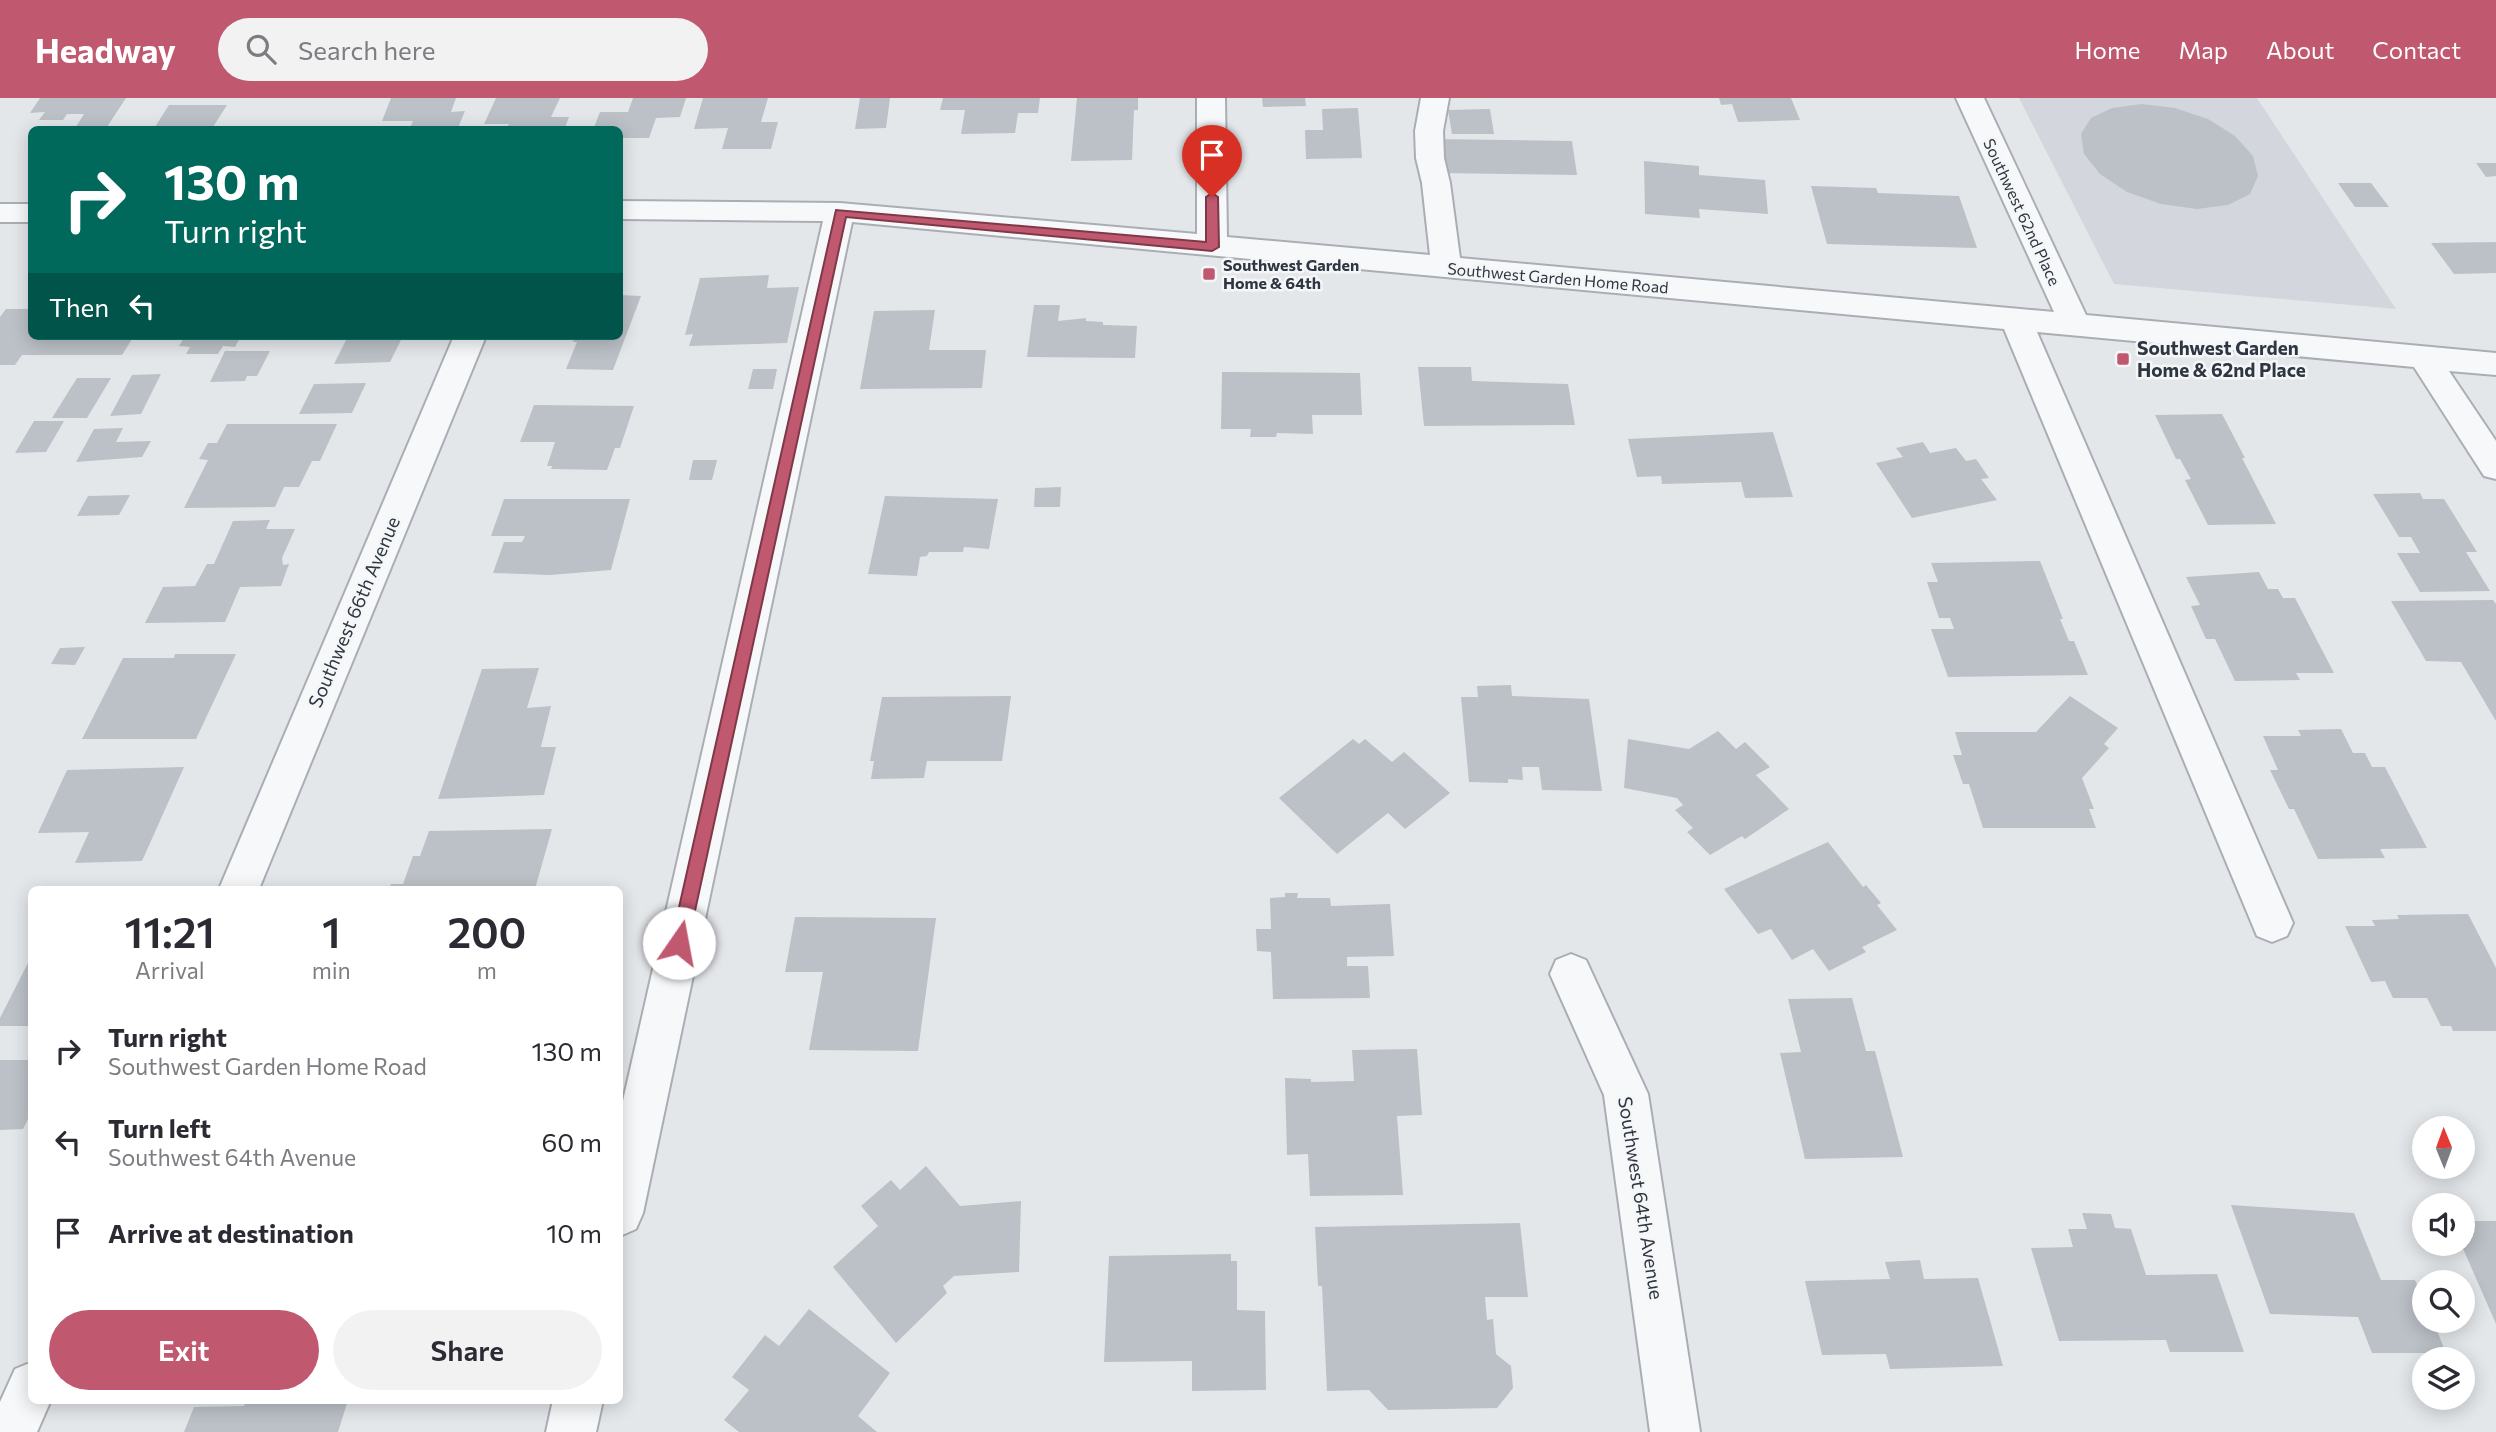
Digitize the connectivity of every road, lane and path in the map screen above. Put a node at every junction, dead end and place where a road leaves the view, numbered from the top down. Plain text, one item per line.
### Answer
1 (1211, 98) edge
2 (1434, 98) edge
3 (1970, 98) edge
4 (623, 209) edge
5 (841, 212) junction
6 (0, 213) edge
7 (28, 213) edge
8 (1212, 247) junction
9 (1446, 268) junction
10 (2016, 320) junction
11 (2075, 325) junction
12 (468, 340) edge
13 (2423, 358) junction
14 (2496, 365) edge
15 (2496, 467) edge
16 (240, 886) edge
17 (2272, 923) dead end
18 (1571, 974) dead end
19 (623, 1199) edge
20 (28, 1395) edge
21 (577, 1404) edge
22 (12, 1432) edge
23 (571, 1432) edge
24 (1675, 1432) edge

1 - 8 street
2 - 9 street
3 - 11 street, Southwest 62nd Place
4 - 5 street, Southwest Garden Home Road
5 - 8 street, Southwest Garden Home Road
5 - 19 street
6 - 7 street
8 - 9 street, Southwest Garden Home Road
9 - 10 street, Southwest Garden Home Road
10 - 11 street, Southwest Garden Home Road
10 - 17 street
11 - 13 street, Southwest Garden Home Road
12 - 16 street, Southwest 66th Avenue
13 - 14 street, Southwest Garden Home Road
13 - 15 street
18 - 24 street, Southwest 64th Avenue
20 - 22 street
21 - 23 street

